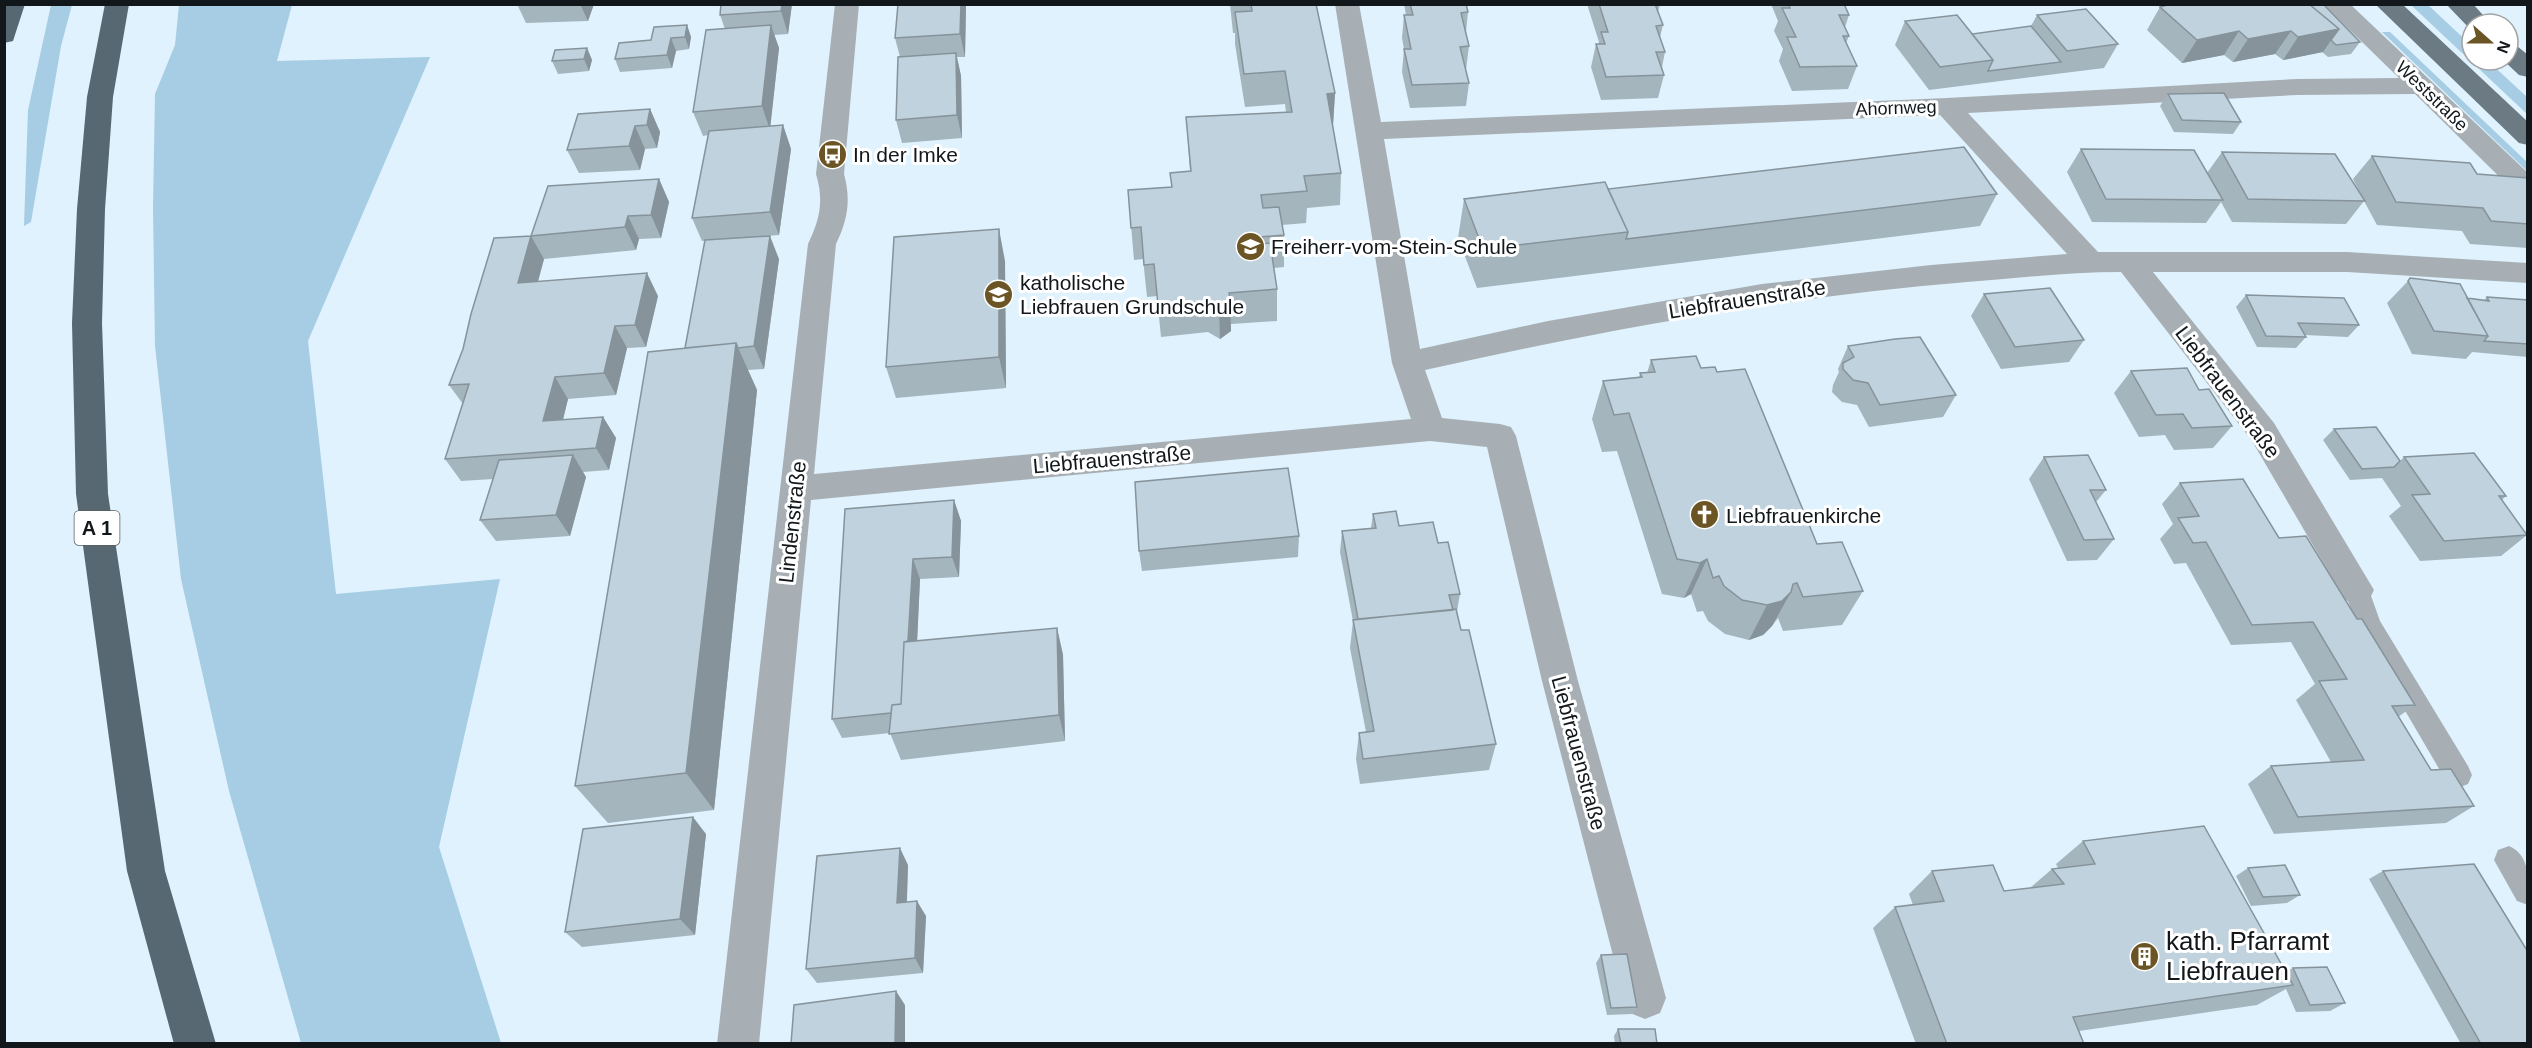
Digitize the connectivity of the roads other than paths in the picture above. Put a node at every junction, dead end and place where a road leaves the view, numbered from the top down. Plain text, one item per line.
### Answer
1 (13, 4) edge
2 (117, 4) edge
3 (847, 4) edge
4 (1347, 4) edge
5 (2335, 4) edge
6 (2387, 4) edge
7 (4, 36) edge
8 (2421, 86) junction
9 (1947, 106) junction
10 (1370, 131) junction
11 (2528, 137) edge
12 (2528, 189) edge
13 (2128, 261) junction
14 (2091, 262) junction
15 (2528, 273) edge
16 (1407, 363) junction
17 (1430, 429) junction
18 (795, 489) junction
19 (2357, 590) joint
20 (2458, 775) edge
21 (2509, 860) dead end
22 (2528, 891) edge
23 (1645, 998) dead end
24 (195, 1044) edge
25 (738, 1044) edge

1 - 7 highway
2 - 24 highway, A 1
3 - 18 street, Lindenstraße
4 - 10 street
5 - 8 street, Weststraße
6 - 11 main road, Weststraße
8 - 9 street, Ahornweg
8 - 12 street, Weststraße
9 - 10 street, Ahornweg
9 - 14 street
10 - 16 street
13 - 14 street, Liebfrauenstraße
13 - 15 street, Liebfrauenstraße
13 - 19 street, Liebfrauenstraße
14 - 16 street, Liebfrauenstraße
16 - 17 street
17 - 18 street, Liebfrauenstraße
17 - 23 street, Liebfrauenstraße
18 - 25 street, Lindenstraße
19 - 20 lane
21 - 22 lane

